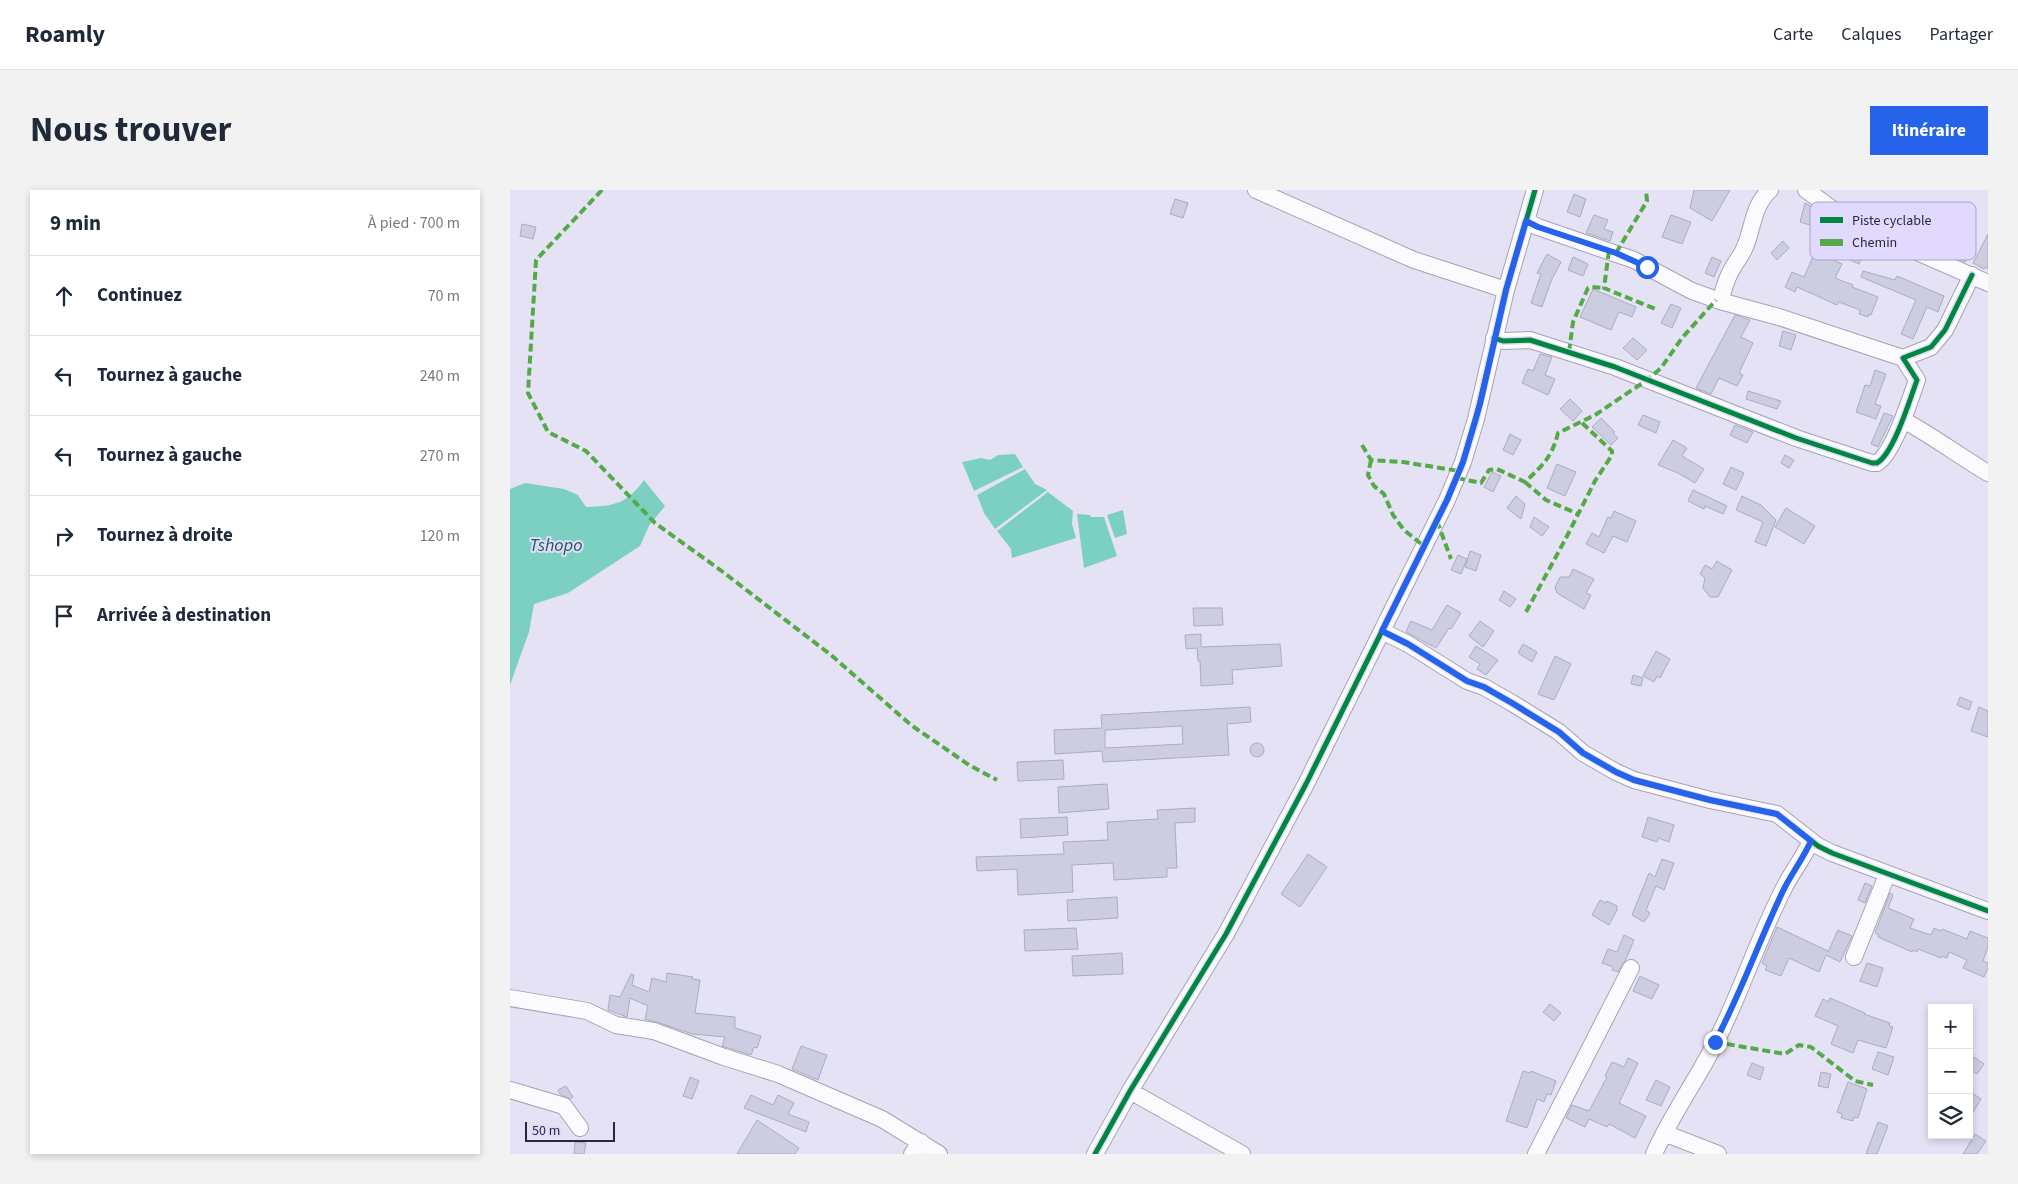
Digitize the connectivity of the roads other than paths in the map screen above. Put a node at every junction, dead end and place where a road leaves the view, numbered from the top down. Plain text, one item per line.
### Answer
1 (1256, 190) edge
2 (1535, 190) edge
3 (1770, 190) edge
4 (1806, 190) edge
5 (1823, 202) edge
6 (1526, 221) junction
7 (1935, 260) edge
8 (1972, 276) junction
9 (1988, 283) edge
10 (1506, 290) junction
11 (1720, 301) junction
12 (1494, 338) junction
13 (1903, 358) junction
14 (1903, 420) junction
15 (1988, 473) edge
16 (1382, 631) junction
17 (1811, 841) junction
18 (1887, 875) junction
19 (1988, 911) edge
20 (1854, 957) dead end
21 (1631, 968) dead end
22 (510, 998) edge
23 (510, 1090) edge
24 (1130, 1091) junction
25 (580, 1128) dead end
26 (1664, 1133) junction
27 (917, 1148) edge
28 (940, 1154) edge
29 (1095, 1154) edge
30 (1242, 1154) edge
31 (1536, 1154) edge
32 (1654, 1154) edge
33 (1718, 1154) edge

1 - 10 street
2 - 6 street
3 - 11 street
4 - 5 street
6 - 10 street
6 - 11 street
7 - 8 street
8 - 9 street
8 - 13 street
10 - 12 street
11 - 13 street
12 - 14 street
12 - 16 street
13 - 14 street
14 - 15 street
16 - 17 street
16 - 24 street
17 - 18 street
17 - 26 street
18 - 19 street
18 - 20 street
21 - 31 street
22 - 27 street
23 - 25 street
24 - 29 street
24 - 30 street
26 - 32 street
26 - 33 street
27 - 28 street

